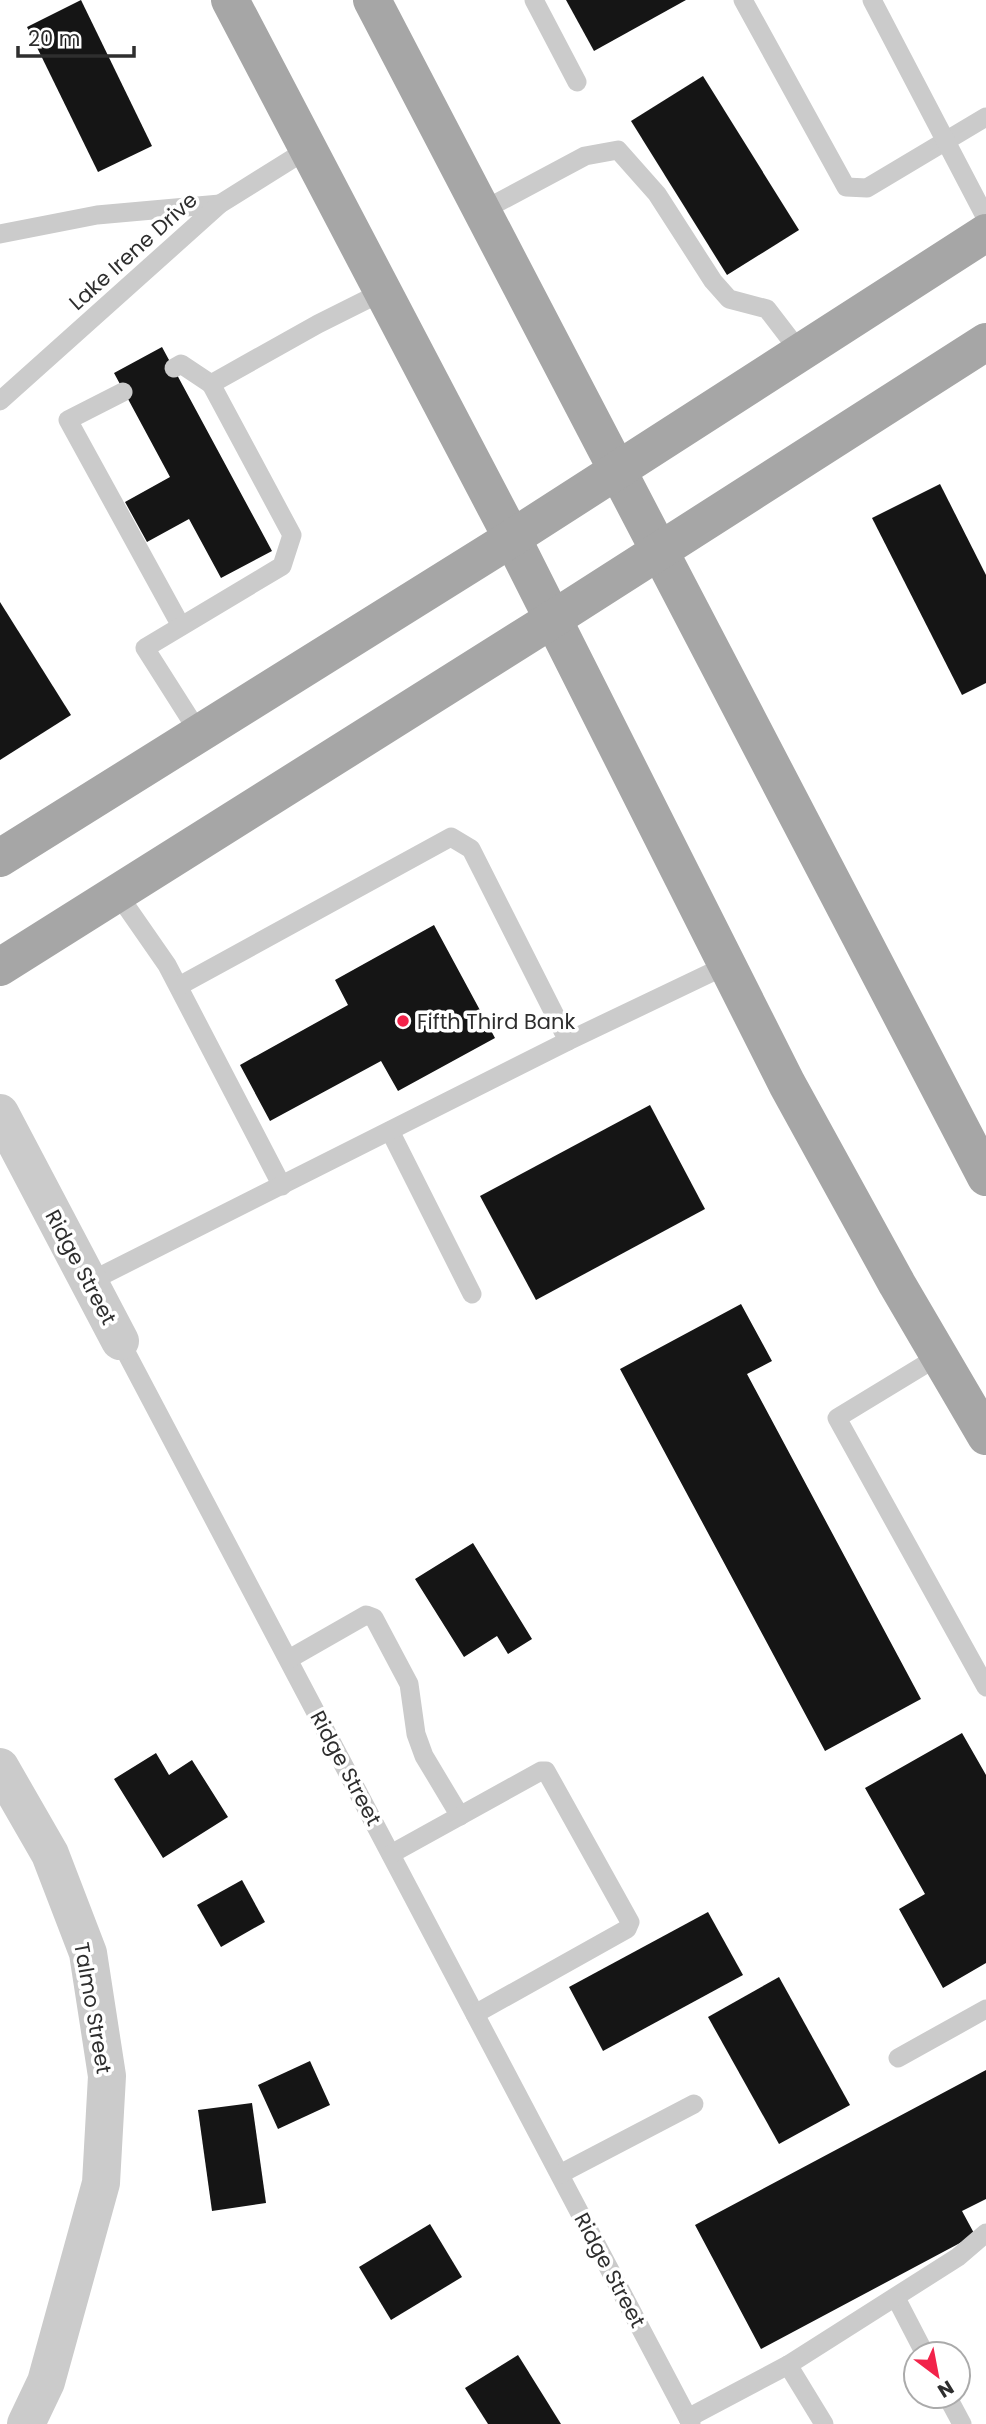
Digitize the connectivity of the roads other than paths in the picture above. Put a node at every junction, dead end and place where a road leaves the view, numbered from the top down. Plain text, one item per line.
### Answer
1 (230, 0) edge
2 (372, 0) edge
3 (534, 0) edge
4 (743, 0) edge
5 (872, 0) edge
6 (577, 82) dead end
7 (986, 117) edge
8 (946, 142) junction
9 (308, 149) junction
10 (219, 204) junction
11 (482, 211) junction
12 (986, 218) edge
13 (986, 233) edge
14 (0, 234) edge
15 (382, 292) junction
16 (986, 342) edge
17 (800, 352) junction
18 (174, 368) dead end
19 (211, 384) junction
20 (124, 393) dead end
21 (0, 401) edge
22 (617, 469) junction
23 (512, 538) junction
24 (659, 551) junction
25 (553, 619) junction
26 (181, 626) junction
27 (199, 733) junction
28 (0, 857) edge
29 (117, 893) junction
30 (727, 965) junction
31 (0, 967) edge
32 (178, 986) junction
33 (568, 1041) junction
34 (0, 1113) edge
35 (390, 1132) junction
36 (986, 1177) edge
37 (282, 1186) junction
38 (89, 1282) junction
39 (472, 1294) dead end
40 (120, 1341) joint
41 (939, 1356) junction
42 (986, 1436) edge
43 (289, 1659) junction
44 (986, 1687) edge
45 (0, 1767) edge
46 (460, 1816) junction
47 (391, 1854) junction
48 (986, 2008) edge
49 (475, 2014) junction
50 (898, 2058) dead end
51 (694, 2104) dead end
52 (560, 2174) junction
53 (986, 2234) edge
54 (895, 2298) junction
55 (918, 2340) edge
56 (788, 2365) junction
57 (690, 2421) edge
58 (26, 2424) edge
59 (824, 2424) edge

1 - 9 main road
2 - 11 main road
3 - 6 lane
4 - 8 lane
5 - 8 lane
7 - 8 lane
8 - 12 lane
9 - 10 lane, Lake Irene Drive
9 - 15 main road
10 - 14 lane
10 - 21 lane, Lake Irene Drive
11 - 17 lane
11 - 22 main road
13 - 17 main road
15 - 19 lane
15 - 23 main road
16 - 24 main road
17 - 22 main road
18 - 19 lane
19 - 26 lane
20 - 26 lane
22 - 23 main road
22 - 24 main road
23 - 25 main road
23 - 27 main road
24 - 25 main road
24 - 36 main road
25 - 29 main road
25 - 30 main road
26 - 27 lane
27 - 28 main road
29 - 31 main road
29 - 32 lane
30 - 33 lane
30 - 41 main road
32 - 33 lane
32 - 37 lane
33 - 35 lane
34 - 38 street, Ridge Street
35 - 37 lane
35 - 39 lane
37 - 38 lane
38 - 40 street, Ridge Street
40 - 43 lane, Ridge Street
41 - 42 main road
41 - 44 lane
43 - 46 lane
43 - 47 lane, Ridge Street
45 - 58 street, Talmo Street
46 - 47 lane
46 - 49 lane
47 - 49 lane, Ridge Street
48 - 50 lane
49 - 52 lane, Ridge Street
51 - 52 lane
52 - 57 lane, Ridge Street
53 - 54 lane
54 - 55 lane
54 - 56 lane
56 - 57 lane
56 - 59 lane

